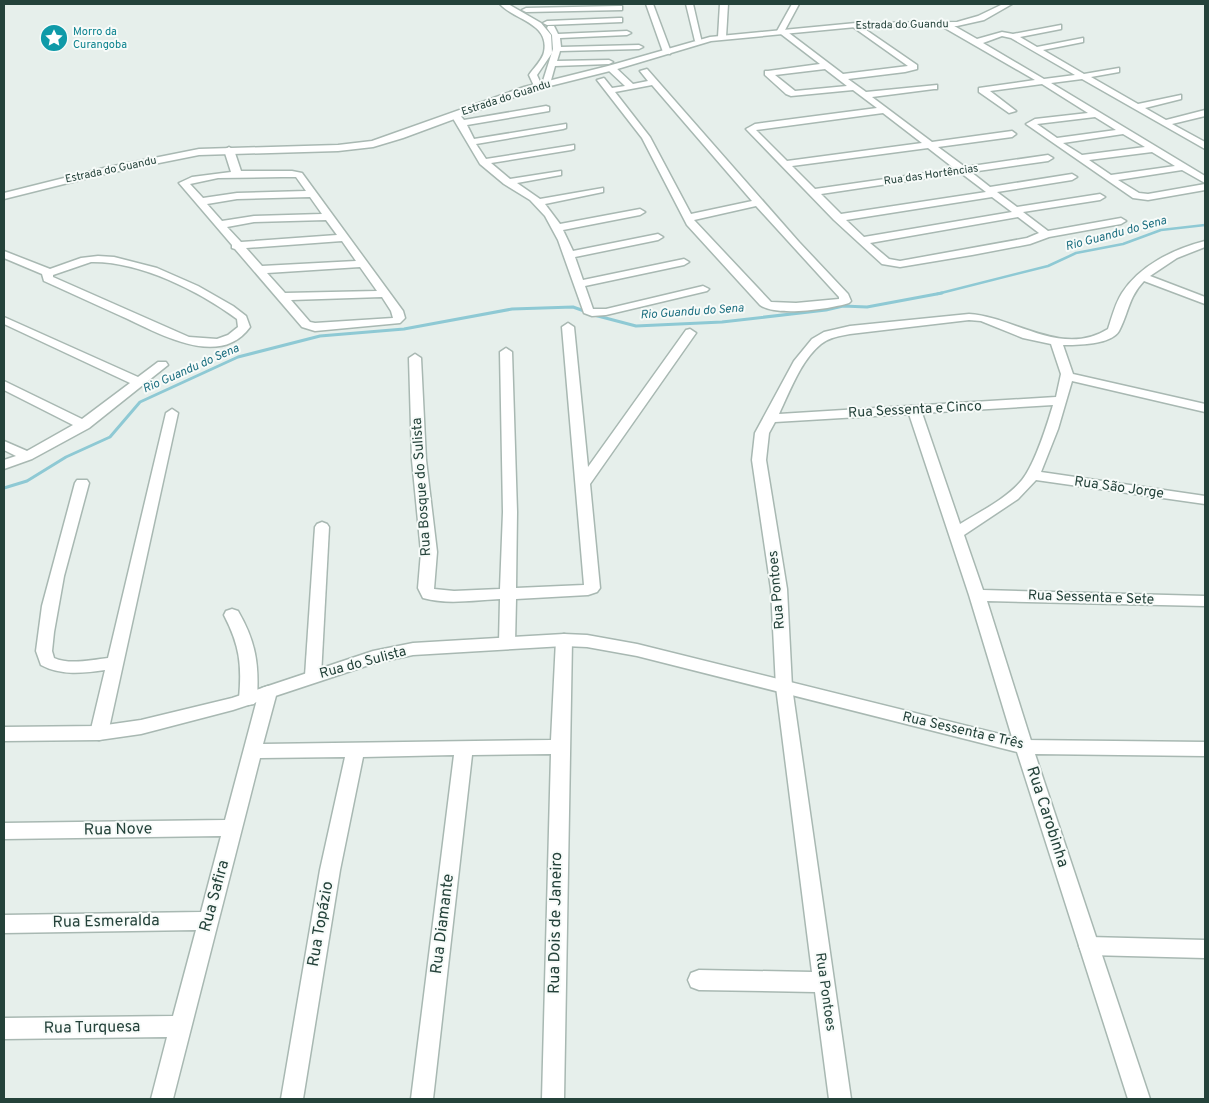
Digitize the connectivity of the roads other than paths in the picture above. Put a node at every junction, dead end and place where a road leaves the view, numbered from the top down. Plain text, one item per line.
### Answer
1 (503, 4) edge
2 (516, 4) edge
3 (650, 4) edge
4 (689, 4) edge
5 (724, 4) edge
6 (795, 4) edge
7 (1008, 4) edge
8 (619, 8) dead end
9 (526, 10) junction
10 (619, 20) dead end
11 (547, 23) junction
12 (856, 25) junction
13 (946, 25) junction
14 (1058, 27) dead end
15 (781, 31) junction
16 (627, 33) dead end
17 (557, 36) junction
18 (1013, 36) junction
19 (722, 37) junction
20 (1080, 40) dead end
21 (699, 41) junction
22 (976, 42) junction
23 (639, 46) dead end
24 (559, 49) junction
25 (1036, 49) junction
26 (667, 52) junction
27 (551, 64) junction
28 (612, 65) junction
29 (827, 66) junction
30 (1116, 70) dead end
31 (644, 71) dead end
32 (1084, 76) junction
33 (842, 77) junction
34 (601, 80) dead end
35 (1043, 81) junction
36 (654, 82) junction
37 (542, 85) junction
38 (633, 86) junction
39 (934, 87) dead end
40 (856, 88) junction
41 (610, 91) junction
42 (866, 95) junction
43 (1178, 97) dead end
44 (1138, 107) junction
45 (546, 109) dead end
46 (884, 110) junction
47 (1012, 111) dead end
48 (1205, 113) edge
49 (1097, 114) junction
50 (458, 119) junction
51 (1164, 123) junction
52 (563, 126) dead end
53 (1124, 131) junction
54 (1012, 134) dead end
55 (1056, 141) junction
56 (470, 142) junction
57 (929, 144) junction
58 (1205, 146) edge
59 (571, 147) dead end
60 (1154, 149) junction
61 (229, 150) junction
62 (1048, 158) dead end
63 (1082, 158) junction
64 (484, 162) junction
65 (786, 164) junction
66 (1184, 167) junction
67 (963, 170) junction
68 (558, 173) dead end
69 (237, 175) junction
70 (1072, 177) dead end
71 (1109, 178) junction
72 (1205, 180) edge
73 (507, 182) junction
74 (1205, 188) edge
75 (600, 190) dead end
76 (814, 192) junction
77 (991, 192) junction
78 (312, 194) junction
79 (4, 196) edge
80 (1100, 197) dead end
81 (199, 202) junction
82 (538, 202) junction
83 (760, 202) junction
84 (640, 212) dead end
85 (1017, 212) junction
86 (329, 217) junction
87 (688, 218) junction
88 (838, 218) junction
89 (1121, 221) dead end
90 (219, 225) junction
91 (556, 228) junction
92 (1046, 234) junction
93 (658, 237) dead end
94 (345, 238) junction
95 (862, 241) junction
96 (1205, 244) edge
97 (236, 246) junction
98 (4, 254) edge
99 (569, 255) junction
100 (684, 262) dead end
101 (363, 264) junction
102 (257, 270) junction
103 (50, 272) junction
104 (1142, 277) junction
105 (578, 284) junction
106 (703, 289) dead end
107 (384, 294) junction
108 (281, 297) junction
109 (1205, 301) edge
110 (4, 320) edge
111 (568, 327) dead end
112 (690, 333) dead end
113 (1056, 342) junction
114 (506, 352) dead end
115 (415, 358) dead end
116 (162, 365) dead end
117 (1067, 376) junction
118 (138, 382) junction
119 (4, 385) edge
120 (1060, 401) junction
121 (1205, 408) edge
122 (914, 410) junction
123 (172, 413) dead end
124 (769, 418) junction
125 (84, 425) junction
126 (4, 445) edge
127 (27, 456) junction
128 (4, 465) edge
129 (1033, 475) junction
130 (82, 483) dead end
131 (582, 485) junction
132 (1205, 500) edge
133 (322, 527) dead end
134 (957, 533) junction
135 (509, 594) junction
136 (977, 595) junction
137 (1205, 601) edge
138 (232, 615) dead end
139 (564, 640) junction
140 (508, 643) junction
141 (115, 663) junction
142 (312, 676) junction
143 (784, 687) junction
144 (268, 692) junction
145 (248, 699) junction
146 (100, 732) junction
147 (4, 734) edge
148 (560, 747) junction
149 (1024, 747) junction
150 (464, 749) junction
151 (1205, 749) edge
152 (355, 750) junction
153 (252, 751) junction
154 (232, 828) junction
155 (4, 831) edge
156 (208, 921) junction
157 (4, 924) edge
158 (1090, 946) junction
159 (1205, 949) edge
160 (699, 980) dead end
161 (824, 982) junction
162 (181, 1026) junction
163 (4, 1029) edge
164 (162, 1099) edge
165 (292, 1099) edge
166 (422, 1099) edge
167 (553, 1099) edge
168 (840, 1099) edge
169 (1139, 1099) edge

1 - 37 street
2 - 9 street
3 - 26 street
4 - 21 street
5 - 19 street
6 - 15 street
7 - 13 street, Estrada do Guandu
8 - 9 street
9 - 11 street
10 - 11 street
11 - 17 street
12 - 13 street, Estrada do Guandu
12 - 15 street, Estrada do Guandu
12 - 33 street
13 - 22 street
14 - 18 street
15 - 19 street, Estrada do Guandu
15 - 29 street
16 - 17 street
17 - 24 street
18 - 22 street
18 - 25 street
19 - 21 street, Estrada do Guandu
20 - 25 street
21 - 26 street, Estrada do Guandu
22 - 35 street
23 - 24 street
24 - 27 street
25 - 32 street
26 - 28 street, Estrada do Guandu
27 - 28 street
27 - 37 street
28 - 37 street, Estrada do Guandu
28 - 38 street
29 - 33 street
29 - 40 street
30 - 32 street
31 - 36 street
32 - 35 street
32 - 44 street
33 - 40 street
34 - 41 street
35 - 47 street
35 - 49 street
36 - 38 street
36 - 83 street
37 - 50 street, Estrada do Guandu
38 - 41 street
39 - 42 street
40 - 42 street
41 - 87 street
42 - 46 street
43 - 44 street
44 - 51 street
45 - 50 street
46 - 57 street
46 - 65 street
48 - 51 street
49 - 53 street
49 - 55 street
50 - 56 street
50 - 61 street, Estrada do Guandu
51 - 58 street
52 - 56 street
53 - 55 street
53 - 60 street
54 - 57 street
55 - 63 street
56 - 64 street
57 - 65 street
57 - 67 street
59 - 64 street
60 - 63 street
60 - 66 street
61 - 69 street
61 - 79 street, Estrada do Guandu
62 - 67 street, Rua das Hortências
63 - 71 street
64 - 73 street
65 - 76 street
66 - 71 street
66 - 72 street
67 - 76 street, Rua das Hortências
67 - 77 street
68 - 73 street
69 - 78 street
69 - 81 street
70 - 77 street
71 - 74 street
73 - 82 street
75 - 82 street
76 - 88 street
77 - 85 street
77 - 88 street
78 - 81 street
78 - 86 street
80 - 85 street
81 - 90 street
82 - 91 street
83 - 87 street
83 - 87 street
84 - 91 street
85 - 92 street
85 - 95 street
86 - 90 street
86 - 94 street
88 - 95 street
89 - 92 street
90 - 97 street
91 - 99 street
92 - 95 street
93 - 99 street
94 - 97 street
94 - 101 street
96 - 104 street, Rua Pontoes
97 - 102 street
98 - 103 street
99 - 105 street
100 - 105 street
101 - 102 street
101 - 107 street
102 - 108 street
103 - 103 street
104 - 109 street
104 - 113 street, Rua Pontoes
105 - 106 street
107 - 108 street
107 - 108 street
110 - 118 street
111 - 131 street
112 - 131 street
113 - 117 street
113 - 124 street, Rua Pontoes
114 - 135 street
115 - 135 street, Rua Bosque do Sulista
116 - 118 street
117 - 120 street
117 - 121 street
118 - 125 street
119 - 125 street
120 - 122 street, Rua Sessenta e Cinco
120 - 129 street
122 - 124 street, Rua Sessenta e Cinco
122 - 134 street, Rua Carobinha
123 - 141 street
124 - 143 street, Rua Pontoes
125 - 127 street
126 - 127 street
127 - 128 street
129 - 132 street, Rua São Jorge
129 - 134 street
130 - 141 street
131 - 135 street
133 - 142 street
134 - 136 street, Rua Carobinha
135 - 140 street
136 - 137 street, Rua Sessenta e Sete
136 - 149 street, Rua Carobinha
138 - 145 street
139 - 140 street, Rua do Sulista
139 - 143 street, Rua do Sulista
139 - 148 street, Rua Dois de Janeiro
140 - 142 street, Rua do Sulista
141 - 146 street
142 - 144 street, Rua do Sulista
143 - 149 street, Rua Sessenta e Três
143 - 161 street, Rua Pontoes
144 - 145 street, Rua do Sulista
144 - 153 street, Rua Safira
145 - 146 street, Rua do Sulista
146 - 147 street, Rua do Sulista
148 - 150 street
148 - 167 street, Rua Dois de Janeiro
149 - 151 street, Rua Sessenta e Três
149 - 158 street, Rua Carobinha
150 - 152 street
150 - 166 street, Rua Diamante
152 - 153 street
152 - 165 street, Rua Topázio
153 - 154 street, Rua Safira
154 - 155 street, Rua Nove
154 - 156 street, Rua Safira
156 - 157 street, Rua Esmeralda
156 - 162 street, Rua Safira
158 - 159 street
158 - 169 street, Rua Carobinha
160 - 161 street
161 - 168 street, Rua Pontoes
162 - 163 street, Rua Turquesa
162 - 164 street, Rua Safira

